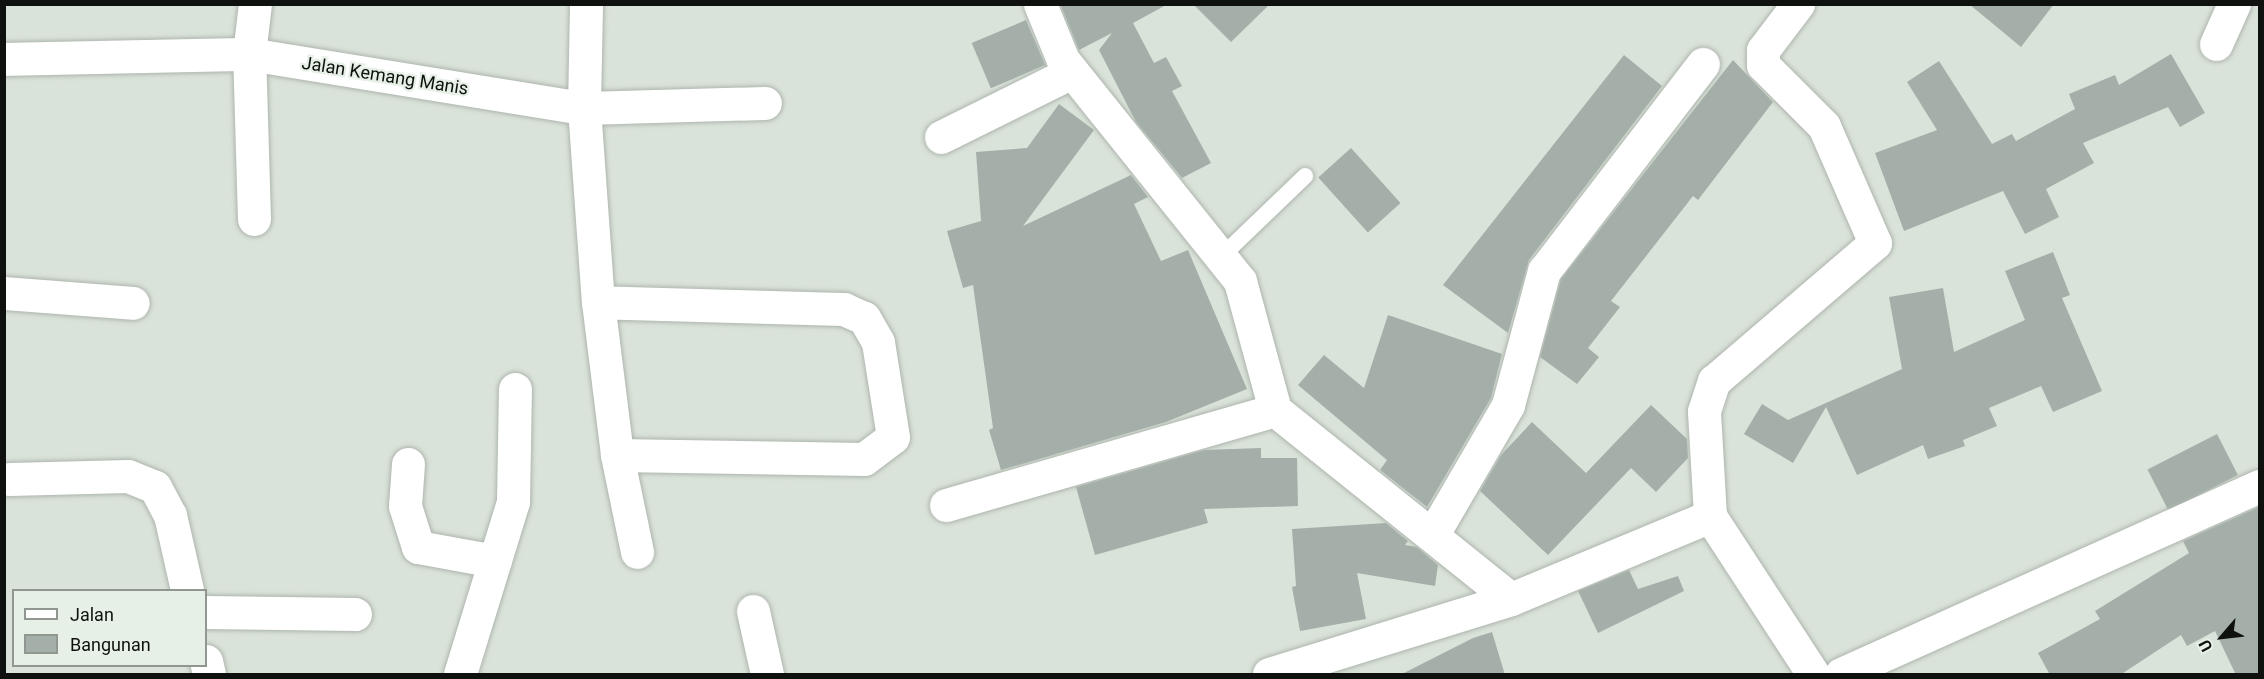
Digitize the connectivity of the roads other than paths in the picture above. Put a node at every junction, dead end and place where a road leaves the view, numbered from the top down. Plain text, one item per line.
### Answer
1 (255, 4) edge
2 (586, 4) edge
3 (1040, 4) edge
4 (1798, 4) edge
5 (2234, 4) edge
6 (2216, 44) dead end
7 (249, 54) junction
8 (4, 59) edge
9 (1702, 64) dead end
10 (1072, 72) junction
11 (765, 103) dead end
12 (584, 108) junction
13 (941, 137) dead end
14 (1305, 176) dead end
15 (254, 219) dead end
16 (1223, 255) junction
17 (4, 293) edge
18 (598, 302) junction
19 (133, 303) dead end
20 (515, 389) dead end
21 (1275, 410) junction
22 (617, 455) junction
23 (408, 464) dead end
24 (9, 479) dead end
25 (2259, 486) edge
26 (946, 505) dead end
27 (1710, 516) junction
28 (1433, 534) junction
29 (637, 552) dead end
30 (495, 561) junction
31 (187, 589) edge
32 (1511, 599) junction
33 (753, 610) dead end
34 (207, 612) edge
35 (355, 614) dead end
36 (460, 675) edge
37 (768, 675) edge
38 (1269, 675) edge
39 (1813, 675) edge
40 (1841, 675) edge

1 - 7 street
2 - 12 street
3 - 10 street
4 - 27 street
5 - 6 street
7 - 8 street, Jalan Kemang Manis
7 - 12 street, Jalan Kemang Manis
7 - 15 street
9 - 28 street
10 - 13 street
10 - 16 street
11 - 12 street, Jalan Kemang Manis
12 - 18 street
14 - 16 lane
16 - 21 street
17 - 19 street
18 - 22 street
18 - 22 street
20 - 30 street
21 - 26 street
21 - 28 street
22 - 29 street
23 - 30 street
24 - 31 street
25 - 40 street
27 - 32 street
27 - 39 street
28 - 32 street
30 - 36 street
32 - 38 street
33 - 37 street
34 - 35 street

